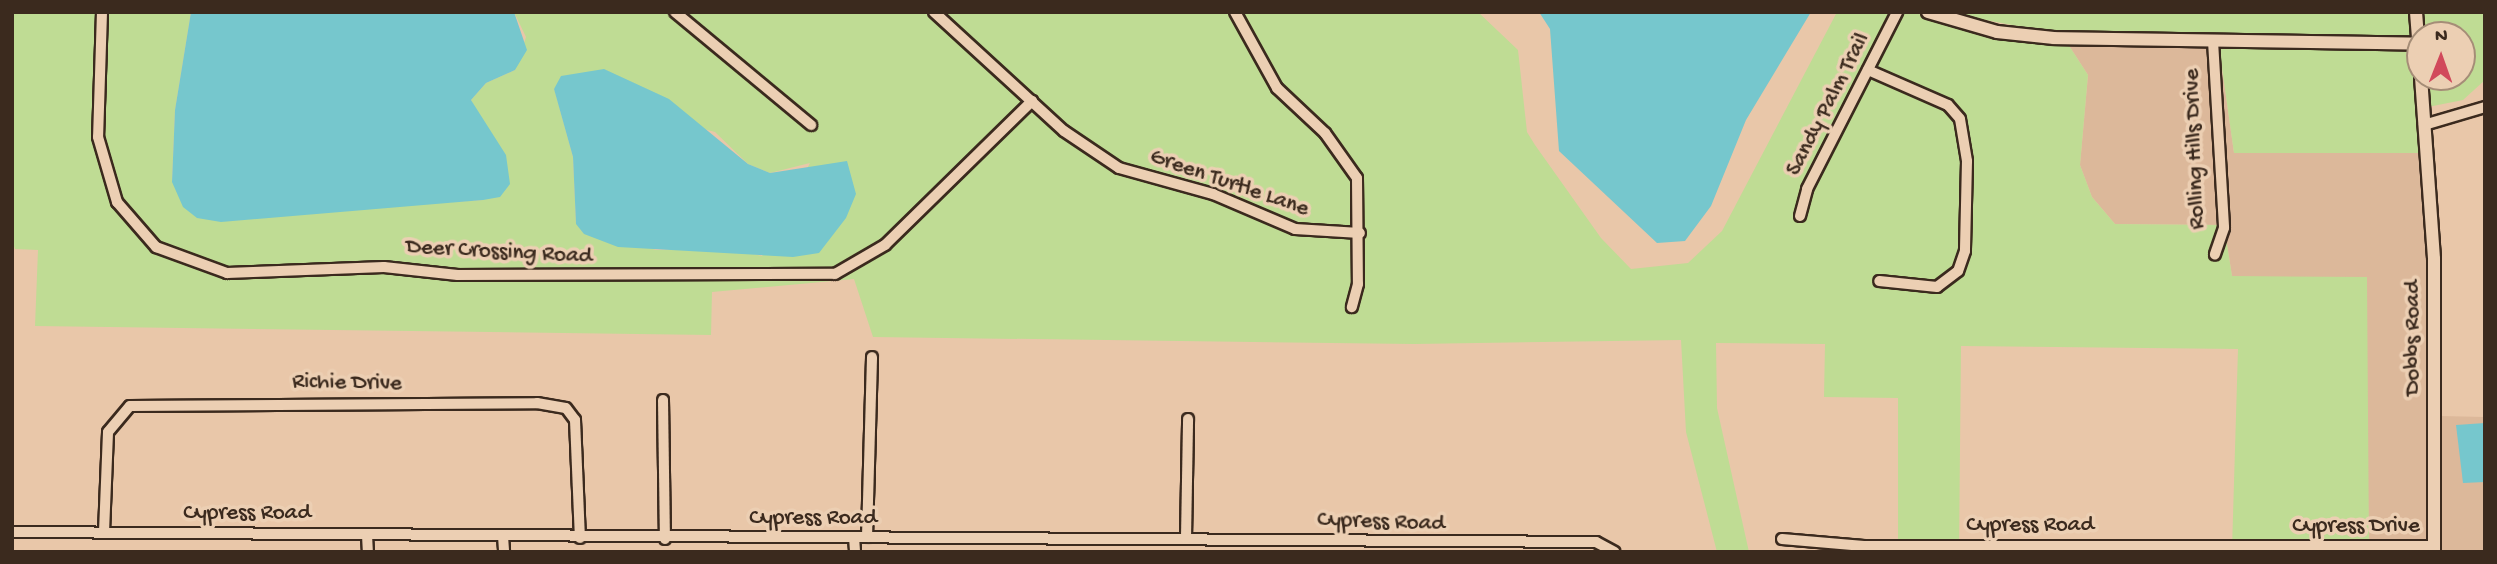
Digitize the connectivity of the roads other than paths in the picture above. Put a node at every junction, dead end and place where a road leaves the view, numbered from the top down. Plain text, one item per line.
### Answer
1 (102, 12) edge
2 (675, 12) edge
3 (934, 12) edge
4 (1236, 12) edge
5 (1897, 12) edge
6 (1928, 12) edge
7 (2213, 41) junction
8 (2406, 44) edge
9 (1868, 70) junction
10 (2422, 91) edge
11 (1032, 101) junction
12 (2485, 107) edge
13 (811, 125) dead end
14 (2424, 125) junction
15 (1800, 216) dead end
16 (1360, 233) junction
17 (2215, 254) dead end
18 (1879, 281) dead end
19 (1352, 307) dead end
20 (872, 357) dead end
21 (663, 400) dead end
22 (1188, 419) dead end
23 (12, 531) edge
24 (104, 532) junction
25 (367, 535) junction
26 (503, 536) junction
27 (854, 537) junction
28 (867, 537) junction
29 (580, 538) junction
30 (1186, 538) junction
31 (1205, 538) junction
32 (665, 539) junction
33 (1782, 539) dead end
34 (1344, 540) junction
35 (2278, 547) joint
36 (1479, 549) edge
37 (2434, 549) edge
38 (1614, 550) edge
39 (368, 552) edge
40 (504, 552) edge
41 (855, 552) edge
42 (1206, 552) edge
43 (1344, 552) edge

1 - 11 street, Deer Crossing Road
2 - 13 street
3 - 11 street, Green Turtle Lane
4 - 16 street
5 - 9 street, Sandy Palm Trail
6 - 7 street, Rolling Hills Drive
7 - 8 street, Rolling Hills Drive
7 - 17 street, Rolling Hills Drive
9 - 15 street, Sandy Palm Trail
9 - 18 street
10 - 14 street, Dobbs Road
11 - 16 street, Green Turtle Lane
12 - 14 street
14 - 37 street, Dobbs Road
16 - 19 street
20 - 28 street
21 - 32 street
22 - 30 street
23 - 24 street, Cypress Road
24 - 25 street, Cypress Road
24 - 29 street, Richie Drive
25 - 26 street, Cypress Road
25 - 39 street
26 - 29 street, Cypress Road
26 - 40 street
27 - 28 street, Cypress Road
27 - 32 street, Cypress Road
27 - 41 street
28 - 30 street, Cypress Road
29 - 32 street, Cypress Road
30 - 31 street, Cypress Road
31 - 34 street, Cypress Road
31 - 42 street
33 - 35 street, Cypress Road
34 - 36 street, Cypress Road
34 - 43 street
35 - 37 street, Cypress Drive
36 - 38 street, Cypress Road

